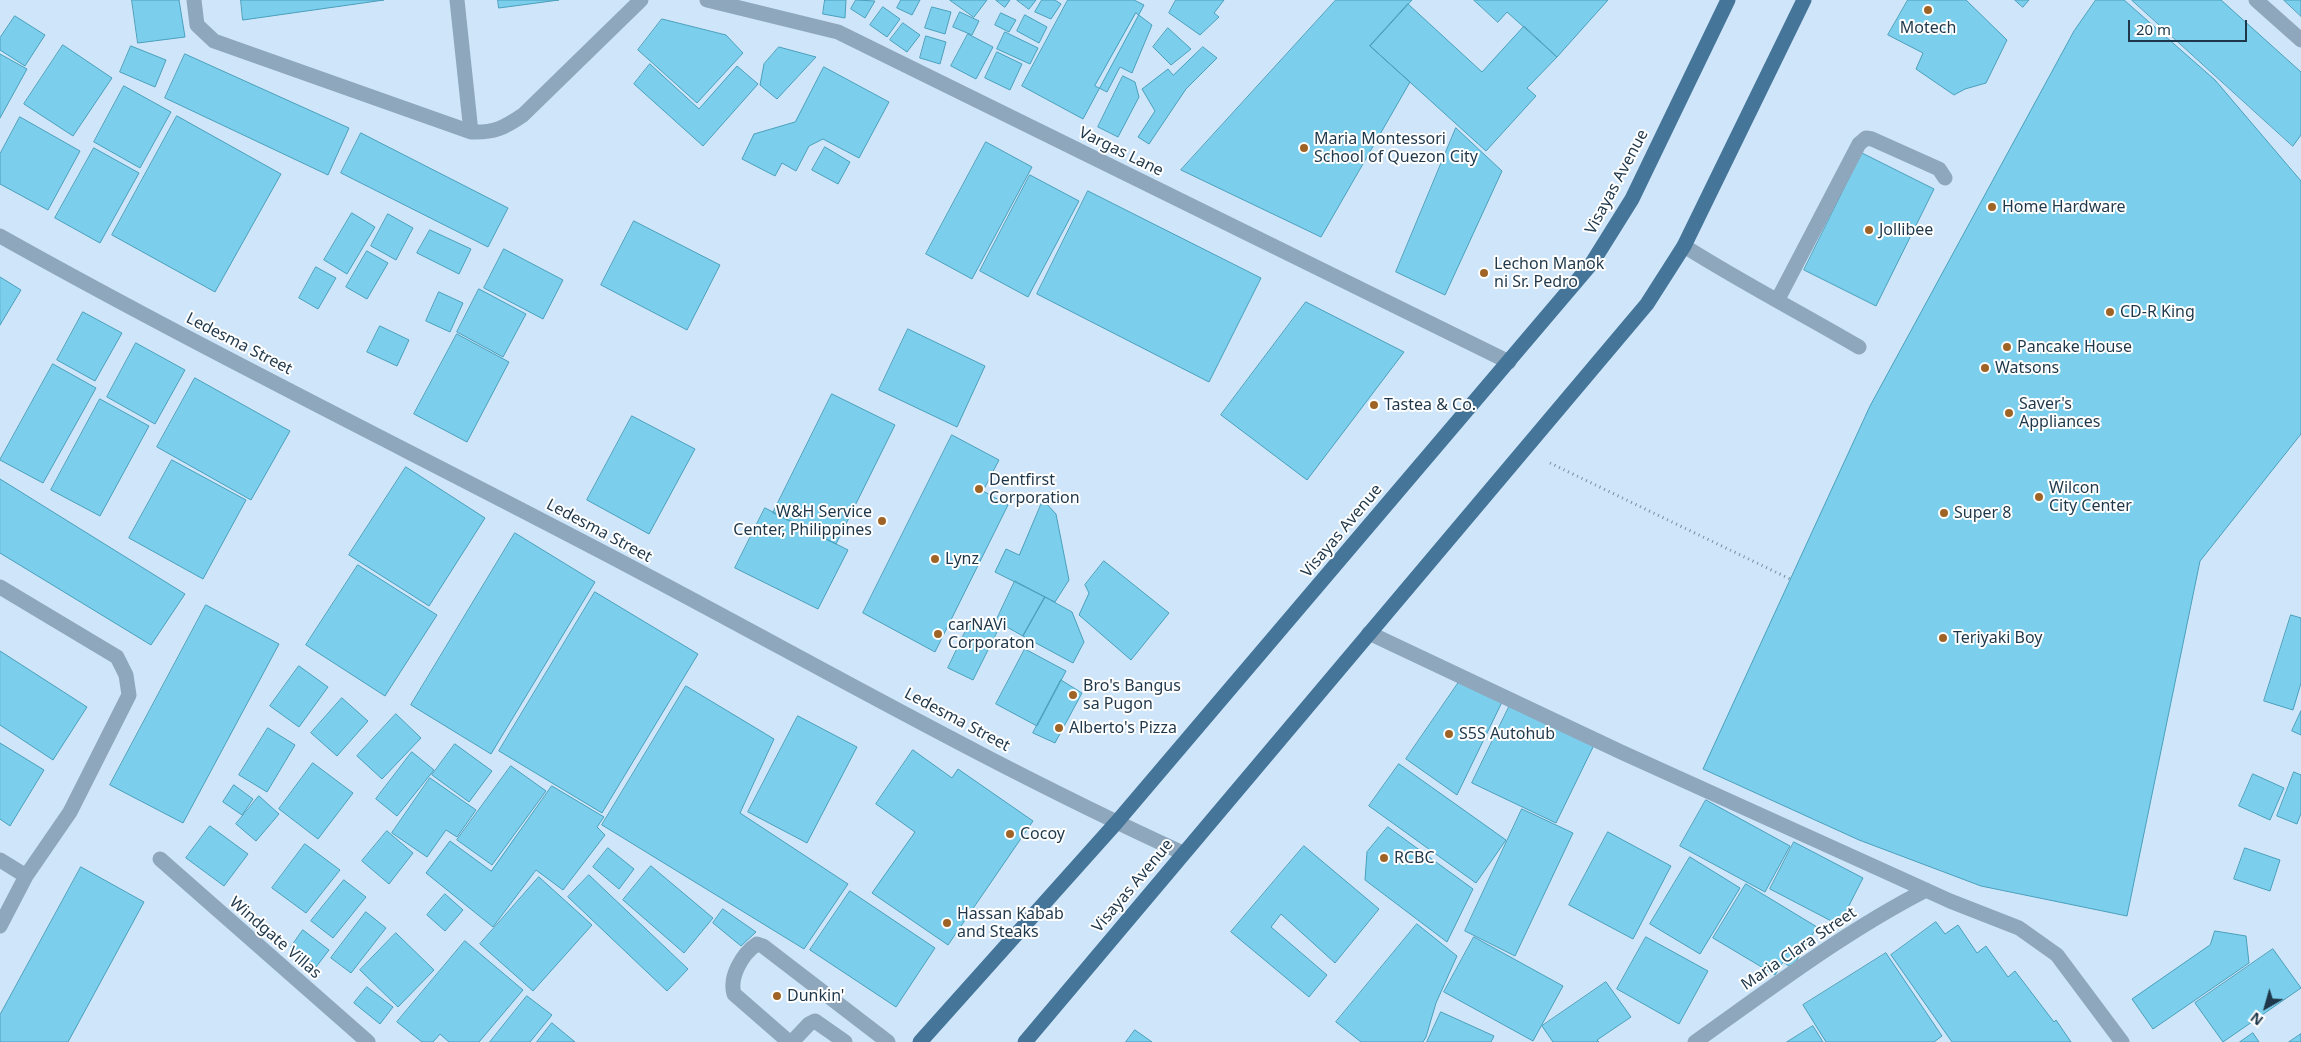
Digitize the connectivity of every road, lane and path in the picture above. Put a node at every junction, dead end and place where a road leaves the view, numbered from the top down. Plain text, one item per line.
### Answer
1 (194, 0) edge
2 (457, 0) edge
3 (641, 0) edge
4 (707, 0) edge
5 (1728, 0) edge
6 (1804, 0) edge
7 (2256, 0) edge
8 (2301, 40) edge
9 (471, 132) junction
10 (1945, 178) dead end
11 (0, 236) edge
12 (1684, 246) junction
13 (1778, 299) junction
14 (1859, 347) dead end
15 (1509, 362) junction
16 (1524, 450) junction
17 (1790, 579) dead end
18 (0, 587) edge
19 (1369, 633) junction
20 (1116, 823) junction
21 (1183, 853) junction
22 (160, 859) dead end
23 (0, 860) edge
24 (26, 876) junction
25 (1926, 890) junction
26 (0, 926) edge
27 (368, 1042) edge
28 (790, 1042) edge
29 (845, 1042) edge
30 (888, 1042) edge
31 (920, 1042) edge
32 (1025, 1042) edge
33 (1695, 1042) edge
34 (2122, 1042) edge

1 - 9 street
2 - 9 street
3 - 9 street
4 - 15 street, Vargas Lane
5 - 15 main road, Visayas Avenue
6 - 12 main road, Visayas Avenue
7 - 8 street
10 - 13 street
11 - 20 street, Ledesma Street
12 - 13 street
12 - 16 main road, Visayas Avenue
13 - 14 street
15 - 20 main road, Visayas Avenue
16 - 17 path
16 - 19 main road, Visayas Avenue
18 - 24 street
19 - 21 main road, Visayas Avenue
19 - 25 street
20 - 21 street, Ledesma Street
20 - 31 main road, Visayas Avenue
21 - 32 main road, Visayas Avenue
22 - 27 street, Windgate Villas
23 - 24 street
24 - 26 street
25 - 33 street, Maria Clara Street
25 - 34 street
28 - 29 street
28 - 30 street

